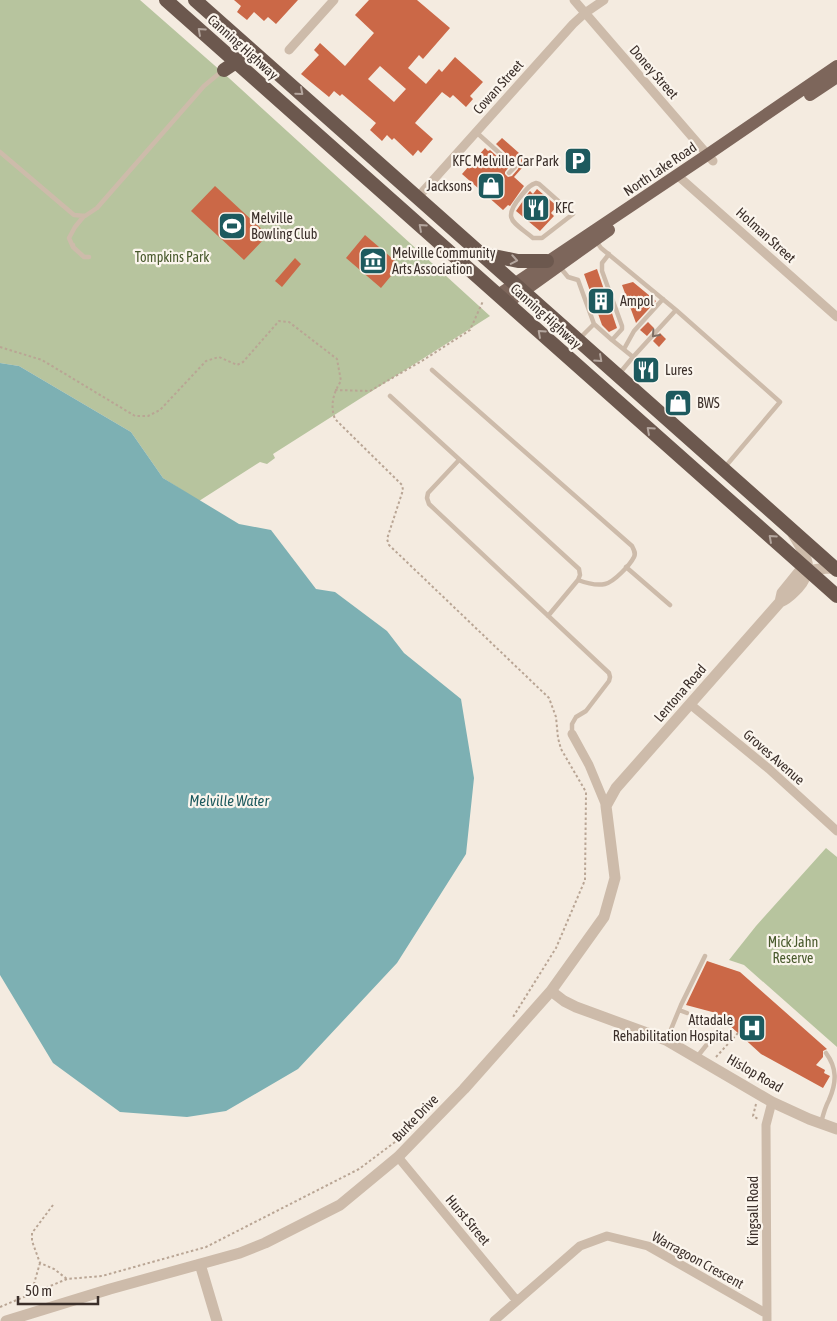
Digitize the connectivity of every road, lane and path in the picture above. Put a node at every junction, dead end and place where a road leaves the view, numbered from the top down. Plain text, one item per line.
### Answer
1 (166, 0) edge
2 (196, 0) edge
3 (334, 0) edge
4 (574, 0) edge
5 (604, 0) edge
6 (585, 13) junction
7 (250, 48) junction
8 (290, 50) dead end
9 (236, 62) junction
10 (837, 66) edge
11 (224, 70) joint
12 (837, 77) edge
13 (476, 132) junction
14 (0, 152) edge
15 (710, 158) junction
16 (509, 173) dead end
17 (680, 178) junction
18 (418, 197) junction
19 (572, 214) joint
20 (84, 216) junction
21 (596, 240) junction
22 (481, 253) junction
23 (609, 254) junction
24 (89, 256) dead end
25 (553, 264) junction
26 (519, 287) junction
27 (502, 299) junction
28 (663, 299) junction
29 (483, 301) dead end
30 (676, 310) junction
31 (837, 317) edge
32 (594, 324) junction
33 (578, 340) junction
34 (612, 340) junction
35 (0, 347) edge
36 (624, 349) junction
37 (633, 357) junction
38 (432, 370) dead end
39 (618, 375) junction
40 (335, 390) junction
41 (390, 396) dead end
42 (459, 460) junction
43 (724, 469) junction
44 (790, 528) junction
45 (626, 567) junction
46 (837, 570) edge
47 (808, 571) junction
48 (578, 580) junction
49 (837, 596) edge
50 (670, 605) dead end
51 (548, 616) junction
52 (691, 704) junction
53 (572, 734) joint
54 (606, 806) junction
55 (837, 831) edge
56 (705, 956) dead end
57 (551, 991) junction
58 (526, 994) junction
59 (538, 1005) junction
60 (679, 1010) junction
61 (688, 1013) dead end
62 (512, 1017) dead end
63 (738, 1033) dead end
64 (712, 1038) dead end
65 (666, 1040) junction
66 (826, 1054) dead end
67 (697, 1057) junction
68 (711, 1065) junction
69 (823, 1094) dead end
70 (830, 1098) junction
71 (772, 1102) junction
72 (756, 1104) dead end
73 (767, 1123) junction
74 (821, 1123) junction
75 (837, 1129) edge
76 (400, 1138) dead end
77 (398, 1157) junction
78 (53, 1205) dead end
79 (40, 1263) junction
80 (200, 1264) junction
81 (67, 1279) junction
82 (31, 1294) junction
83 (517, 1301) junction
84 (0, 1307) edge
85 (767, 1318) edge
86 (6, 1321) edge
87 (217, 1321) edge
88 (494, 1321) edge

9 -> 1 highway, Canning Highway
2 - 7 highway, Canning Highway
3 - 8 street
4 - 6 street, Doney Street
5 - 6 street, Cowan Street
6 - 13 street, Cowan Street
6 - 15 street, Doney Street
7 - 9 highway
7 -> 18 highway, Canning Highway
9 - 11 highway
27 -> 9 highway, Canning Highway
10 - 15 main road, North Lake Road
11 - 20 lane
12 - 15 main road, North Lake Road
13 - 16 lane
13 - 18 street, Cowan Street
14 - 20 lane
15 - 17 main road, North Lake Road
17 - 21 main road, North Lake Road
17 - 25 main road, North Lake Road
17 - 31 street, Holman Street
18 - 22 highway, Canning Highway
19 - 19 lane
20 - 24 lane
21 - 23 lane
21 - 25 main road, North Lake Road
22 -> 25 highway
22 - 26 highway, Canning Highway
23 - 28 lane
23 - 34 lane
25 - 26 main road, North Lake Road
25 - 32 lane
26 - 27 main road, North Lake Road
26 - 33 highway, Canning Highway
47 -> 27 highway, Canning Highway
28 - 30 lane
28 - 36 lane
29 - 40 path
30 -> 37 lane
30 - 43 lane
32 - 33 lane
32 - 34 lane
33 -> 39 highway, Canning Highway
34 - 36 lane
35 - 40 path
36 - 37 lane
37 - 39 lane
38 - 45 lane
39 - 43 highway, Canning Highway
40 - 58 path
41 - 42 lane
42 - 48 lane
42 - 51 lane
43 - 44 highway, Canning Highway
44 - 46 highway, Canning Highway
44 - 47 street
45 - 48 lane
45 - 50 lane
46 - 47 street
47 - 49 highway, Canning Highway
47 - 52 street, Lentona Road
48 - 51 lane
51 - 53 lane
52 - 54 street, Lentona Road
52 - 55 street, Groves Avenue
53 - 54 street, Burke Drive
54 - 57 street, Burke Drive
56 - 60 lane
57 - 59 street, Burke Drive
57 - 65 street, Hislop Road
58 - 59 path
58 - 62 path
59 - 77 street, Burke Drive
60 - 61 lane
60 - 65 lane
63 - 68 path
64 - 67 lane
65 - 67 street, Hislop Road
66 - 70 lane
67 - 68 street, Hislop Road
68 - 71 street, Hislop Road
69 - 70 lane
70 - 74 lane
71 - 73 street, Kingsall Road
71 - 74 street, Hislop Road
72 - 73 path
73 - 85 street, Kingsall Road
74 - 75 street, Hislop Road
76 - 81 path
77 - 80 street, Burke Drive
77 - 83 street, Hurst Street
78 - 79 path
79 - 81 path
79 - 82 path
80 - 86 street, Burke Drive
80 - 87 street
81 - 82 path
82 - 84 path
83 - 85 street, Warragoon Crescent
83 - 88 street, Warragoon Crescent

